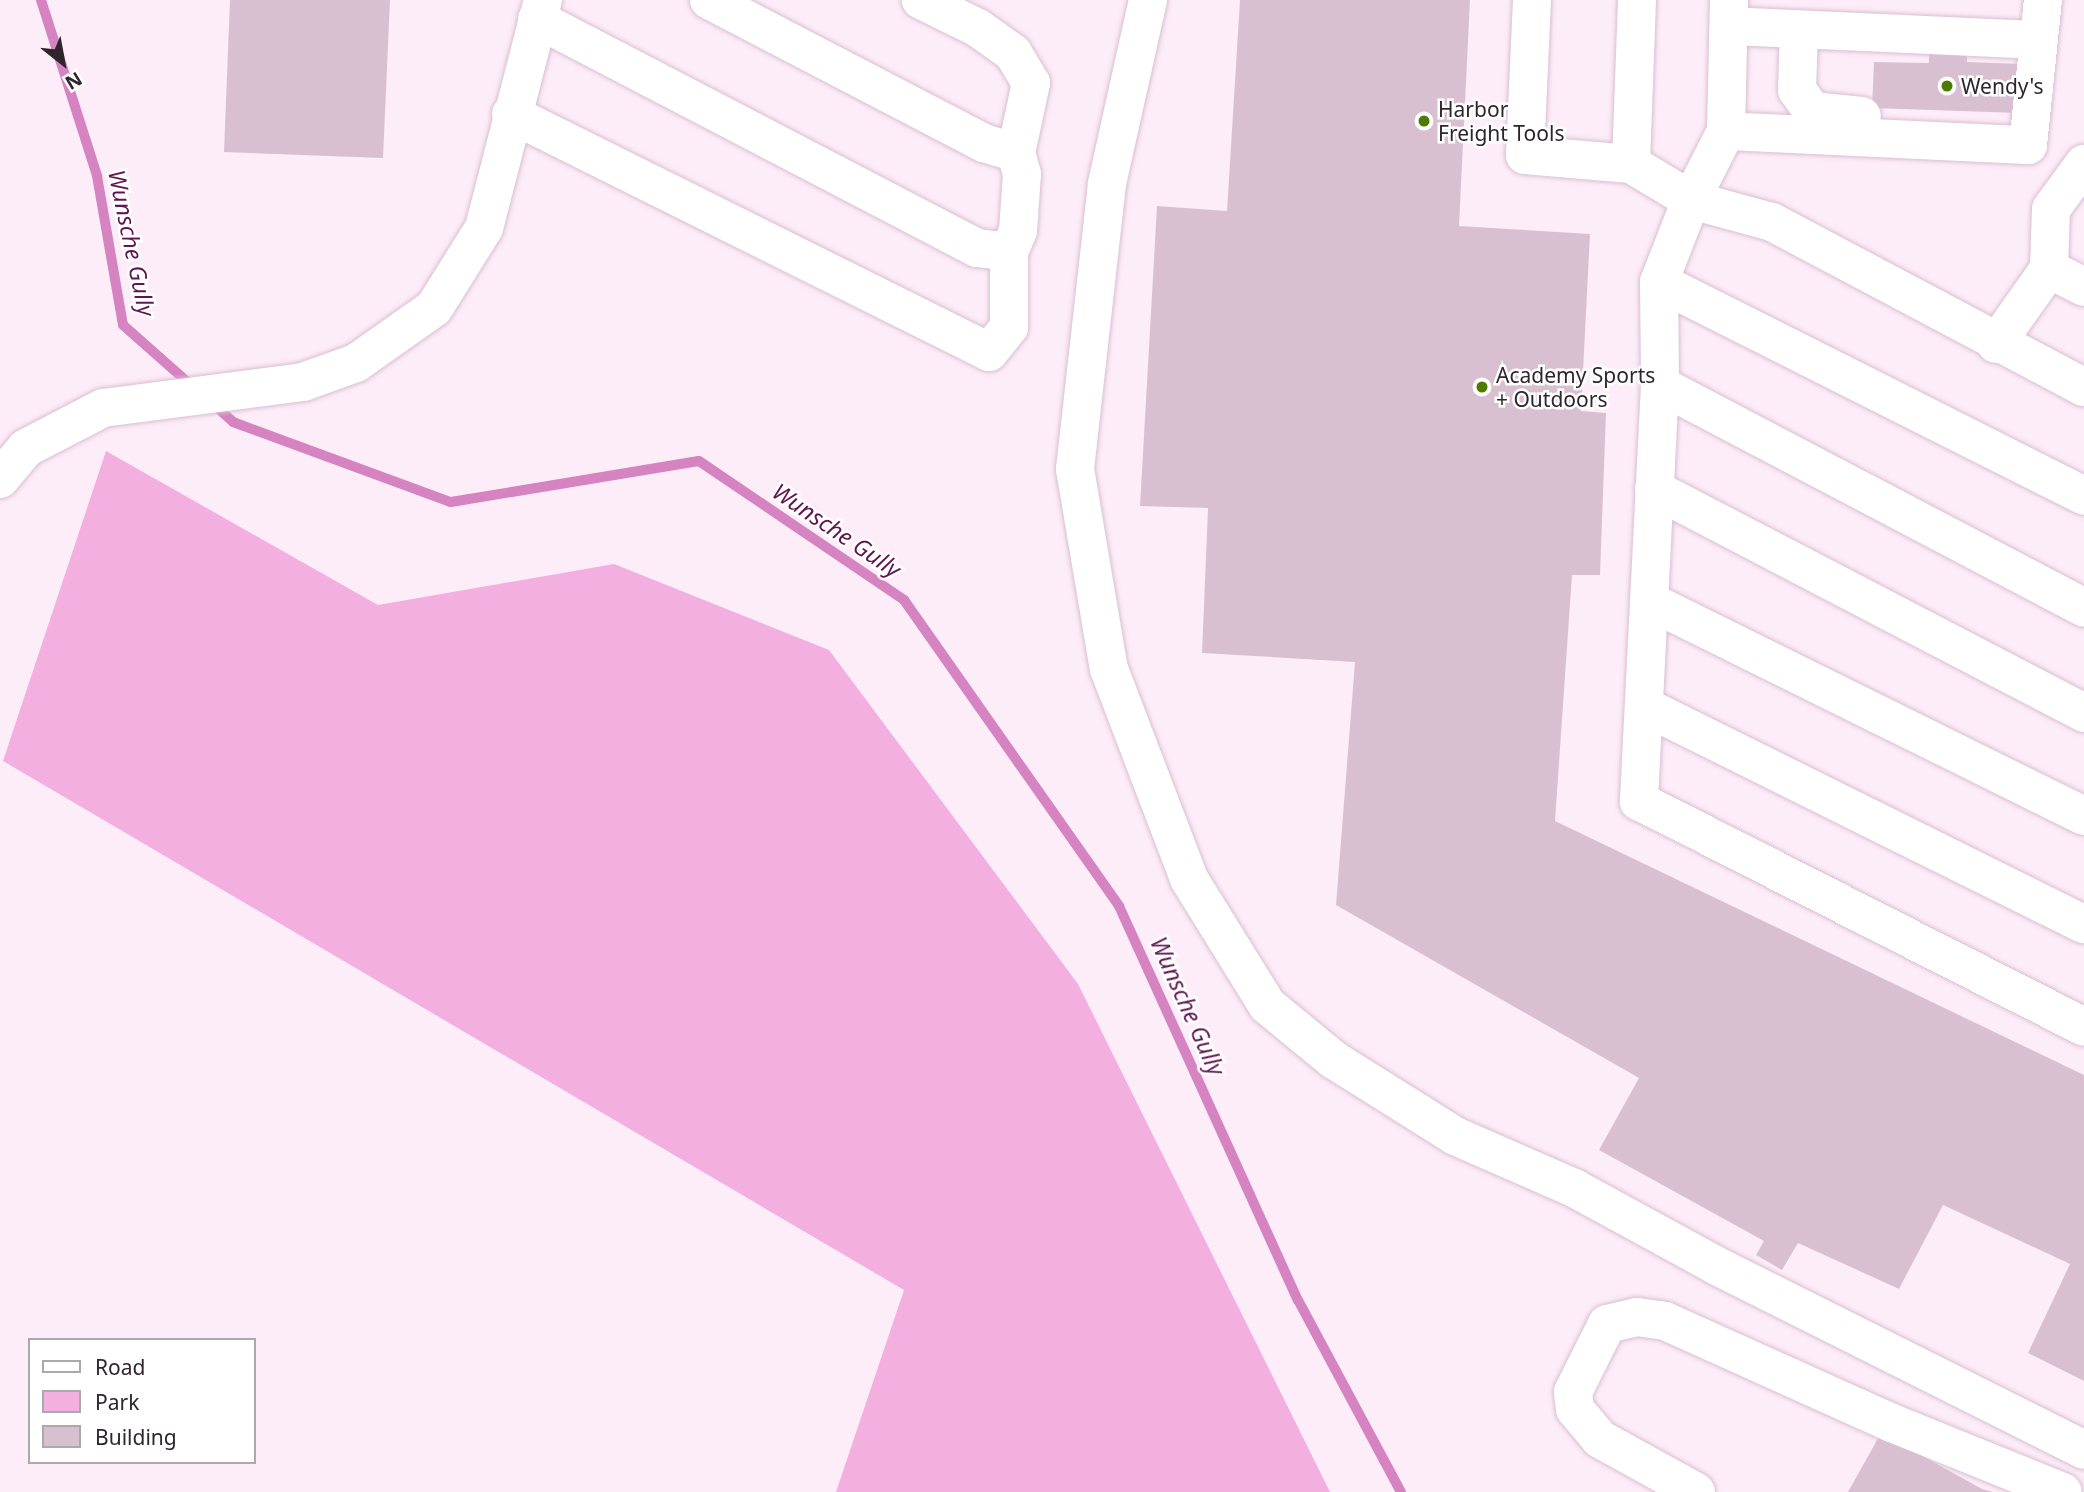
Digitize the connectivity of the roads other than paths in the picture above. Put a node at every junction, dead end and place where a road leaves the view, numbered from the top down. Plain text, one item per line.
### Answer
1 (709, 0) edge
2 (921, 0) edge
3 (1148, 0) edge
4 (1532, 0) edge
5 (1637, 0) edge
6 (2043, 0) edge
7 (540, 10) edge
8 (1729, 13) edge
9 (1799, 32) junction
10 (2038, 40) junction
11 (511, 114) junction
12 (2031, 122) junction
13 (1726, 131) junction
14 (1016, 153) junction
15 (1630, 164) junction
16 (2084, 164) edge
17 (1691, 200) junction
18 (1009, 252) junction
19 (2049, 269) junction
20 (1659, 282) junction
21 (2084, 287) edge
22 (1996, 344) junction
23 (1660, 385) junction
24 (2084, 387) edge
25 (0, 479) edge
26 (1654, 489) junction
27 (2084, 496) edge
28 (1649, 601) junction
29 (2084, 608) edge
30 (1644, 706) junction
31 (2084, 713) edge
32 (2084, 816) edge
33 (2084, 924) edge
34 (2084, 1027) edge
35 (2084, 1450) edge
36 (1696, 1492) edge
37 (2063, 1492) edge

1 - 14 lane
2 - 14 lane
3 - 35 lane
4 - 15 lane
5 - 15 lane
6 - 10 lane
7 - 11 lane
7 - 18 lane
8 - 9 lane
8 - 13 lane
9 - 10 lane
9 - 12 lane
10 - 12 lane
11 - 18 lane
11 - 25 lane
12 - 13 lane
13 - 17 lane
14 - 18 lane
15 - 17 lane
16 - 19 lane
17 - 20 lane
17 - 22 lane
19 - 21 lane
19 - 22 lane
20 - 23 lane
20 - 27 lane
22 - 24 lane
23 - 26 lane
23 - 29 lane
26 - 28 lane
26 - 31 lane
28 - 30 lane
28 - 32 lane
30 - 33 lane
30 - 34 lane
36 - 37 lane

